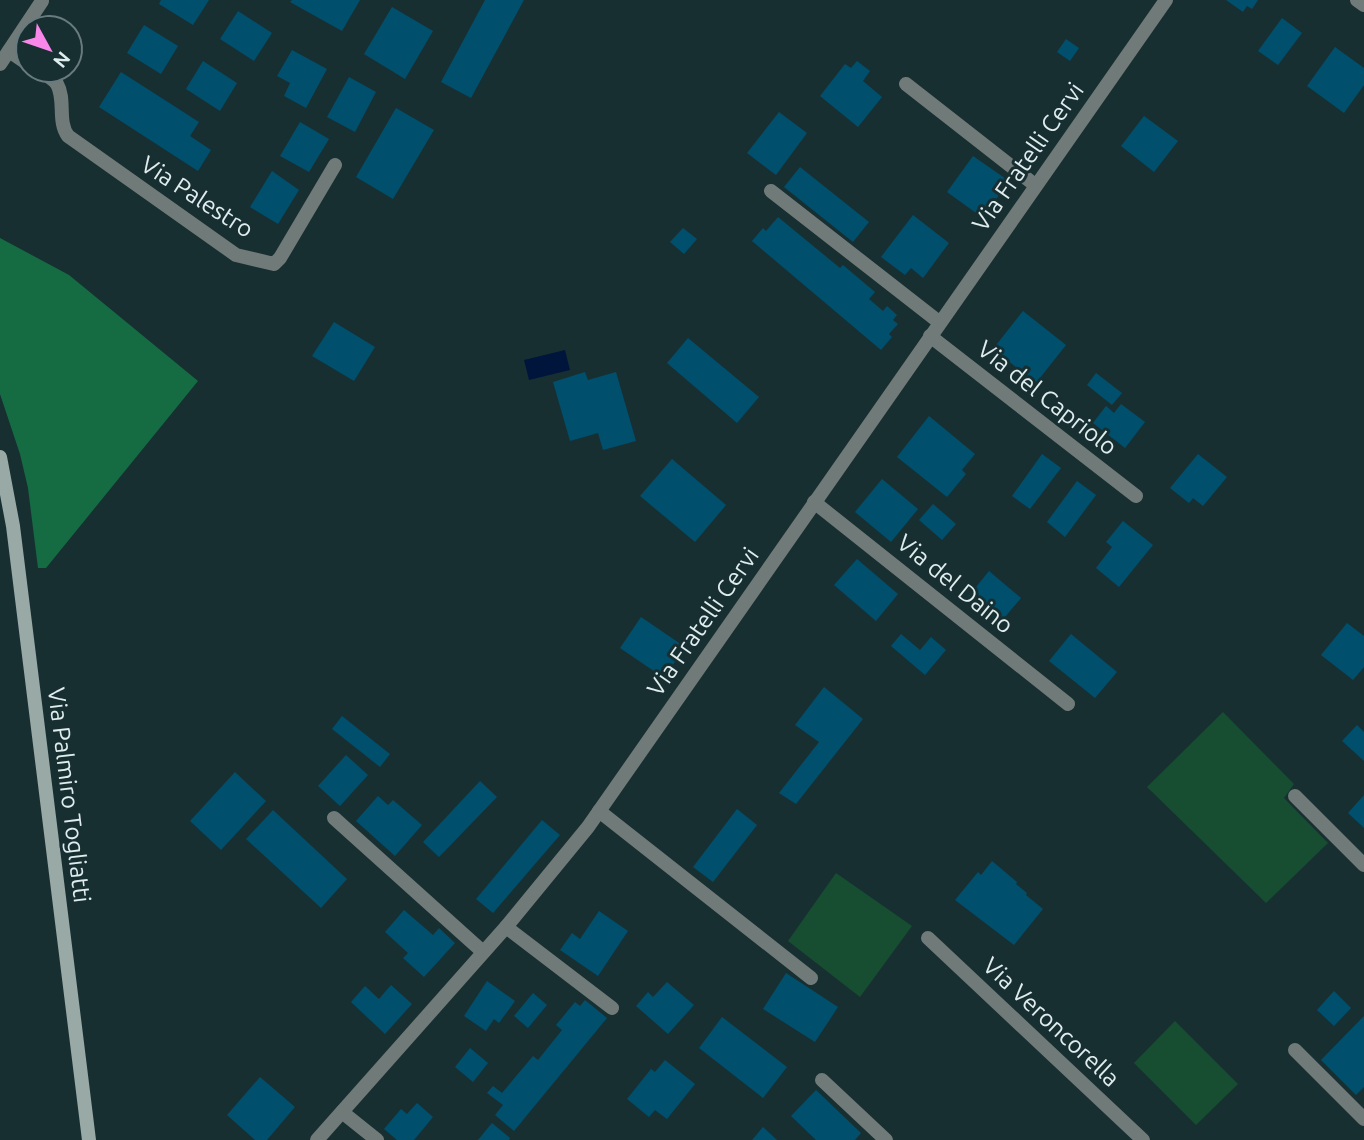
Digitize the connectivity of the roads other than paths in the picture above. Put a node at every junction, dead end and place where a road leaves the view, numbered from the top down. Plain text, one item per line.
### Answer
1 (1166, 0) edge
2 (1357, 0) edge
3 (42, 1) edge
4 (1364, 5) edge
5 (9, 51) junction
6 (14, 54) edge
7 (0, 64) edge
8 (56, 84) edge
9 (906, 84) dead end
10 (335, 165) dead end
11 (1035, 185) junction
12 (771, 191) dead end
13 (939, 322) junction
14 (930, 336) junction
15 (0, 457) edge
16 (1136, 496) dead end
17 (814, 502) junction
18 (1068, 704) dead end
19 (1295, 796) dead end
20 (599, 811) junction
21 (334, 818) dead end
22 (1364, 865) edge
23 (506, 927) junction
24 (928, 938) dead end
25 (483, 952) junction
26 (811, 978) dead end
27 (612, 1008) dead end
28 (1295, 1051) dead end
29 (822, 1080) dead end
30 (342, 1112) junction
31 (1364, 1119) edge
32 (89, 1140) edge
33 (317, 1140) edge
34 (377, 1140) edge
35 (886, 1140) edge
36 (1143, 1140) edge

1 - 11 street, Via Fratelli Cervi
2 - 4 street
3 - 5 street
5 - 6 street
5 - 7 street
8 - 10 street, Via Palestro
9 - 11 street
11 - 13 street, Via Fratelli Cervi
12 - 13 street
13 - 14 street, Via Fratelli Cervi
14 - 16 street, Via del Capriolo
14 - 17 street, Via Fratelli Cervi
15 - 32 street, Via Palmiro Togliatti
17 - 18 street, Via del Daino
17 - 20 street, Via Fratelli Cervi
19 - 22 street
20 - 23 street, Via Fratelli Cervi
20 - 26 street
21 - 25 street
23 - 25 street, Via Fratelli Cervi
23 - 27 street
24 - 36 street, Via Veroncorella
25 - 30 street, Via Fratelli Cervi
28 - 31 street
29 - 35 street
30 - 33 street, Via Fratelli Cervi
30 - 34 street

